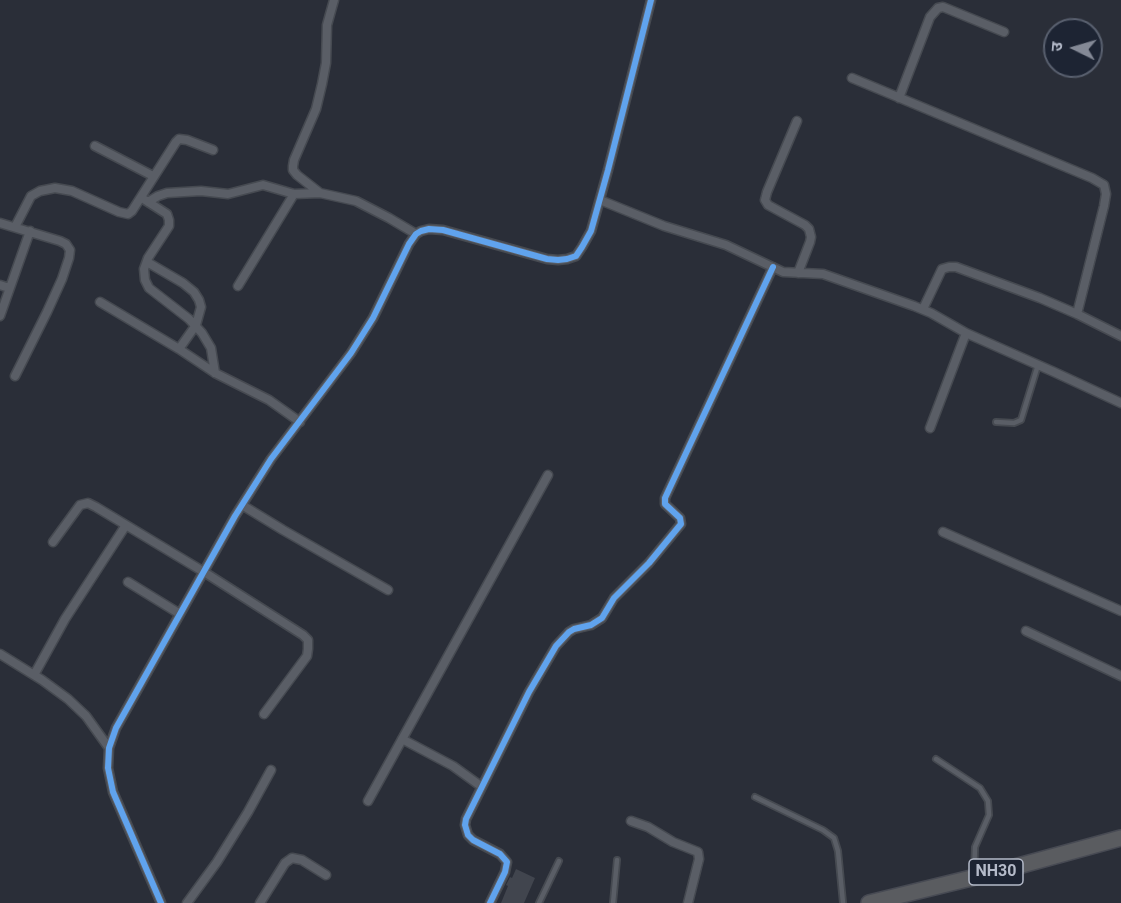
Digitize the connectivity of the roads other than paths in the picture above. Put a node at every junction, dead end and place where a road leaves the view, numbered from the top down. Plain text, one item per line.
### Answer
1 (334, 0) edge
2 (651, 0) edge
3 (1004, 32) dead end
4 (852, 78) dead end
5 (900, 98) junction
6 (797, 121) dead end
7 (95, 146) dead end
8 (213, 150) dead end
9 (153, 176) junction
10 (320, 193) junction
11 (294, 194) junction
12 (145, 200) junction
13 (600, 200) junction
14 (0, 223) edge
15 (15, 227) junction
16 (30, 231) junction
17 (416, 234) junction
18 (147, 262) junction
19 (773, 267) junction
20 (798, 273) junction
21 (0, 285) edge
22 (238, 286) dead end
23 (9, 288) junction
24 (100, 302) dead end
25 (923, 309) junction
26 (1077, 314) junction
27 (0, 316) edge
28 (196, 326) junction
29 (966, 333) junction
30 (1121, 336) edge
31 (179, 349) junction
32 (1038, 365) junction
33 (215, 373) junction
34 (15, 376) dead end
35 (1121, 403) edge
36 (300, 422) junction
37 (996, 422) dead end
38 (930, 428) dead end
39 (548, 475) dead end
40 (242, 505) junction
41 (126, 525) junction
42 (943, 532) dead end
43 (53, 542) dead end
44 (204, 572) junction
45 (128, 582) dead end
46 (388, 590) dead end
47 (1121, 612) edge
48 (180, 614) junction
49 (1026, 631) dead end
50 (0, 654) edge
51 (34, 675) junction
52 (1121, 676) edge
53 (264, 714) dead end
54 (402, 739) junction
55 (109, 748) junction
56 (936, 759) dead end
57 (271, 771) dead end
58 (482, 787) junction
59 (755, 797) dead end
60 (368, 801) dead end
61 (631, 821) dead end
62 (1121, 838) edge
63 (617, 860) dead end
64 (559, 861) dead end
65 (326, 875) dead end
66 (974, 877) junction
67 (161, 903) edge
68 (187, 903) edge
69 (260, 903) edge
70 (490, 903) edge
71 (539, 903) edge
72 (613, 903) edge
73 (688, 903) edge
74 (843, 903) edge
75 (869, 903) edge

1 - 10 street
2 - 13 street
3 - 5 street
4 - 5 street
5 - 26 street
6 - 20 street
7 - 9 street
8 - 9 street
9 - 12 street
10 - 11 street
10 - 17 street
11 - 12 street
11 - 22 street
12 - 15 street
12 - 18 street
13 - 17 street
13 - 19 street
14 - 15 street
15 - 16 street
16 - 23 street
16 - 34 street
17 - 36 street
18 - 28 street
18 - 28 street
19 - 20 street
19 - 58 street
20 - 25 street
21 - 23 street
23 - 27 street
24 - 31 street
25 - 26 street
25 - 29 street
26 - 30 street
28 - 31 street
28 - 33 street
29 - 32 street
29 - 38 street
31 - 33 street
32 - 35 street
32 - 37 lane
33 - 36 street
36 - 40 street
39 - 54 street
40 - 44 street
40 - 46 street
41 - 43 street
41 - 44 street
41 - 51 street
42 - 47 street
44 - 48 street
44 - 53 street
45 - 48 street
48 - 55 street
49 - 52 street
50 - 51 street
51 - 55 street
54 - 58 street
54 - 60 street
55 - 67 street
56 - 66 lane
57 - 68 street
58 - 70 street
59 - 74 lane
61 - 73 street
62 - 66 highway, NH30
63 - 72 lane
64 - 71 lane
65 - 69 street
66 - 75 highway, NH30

